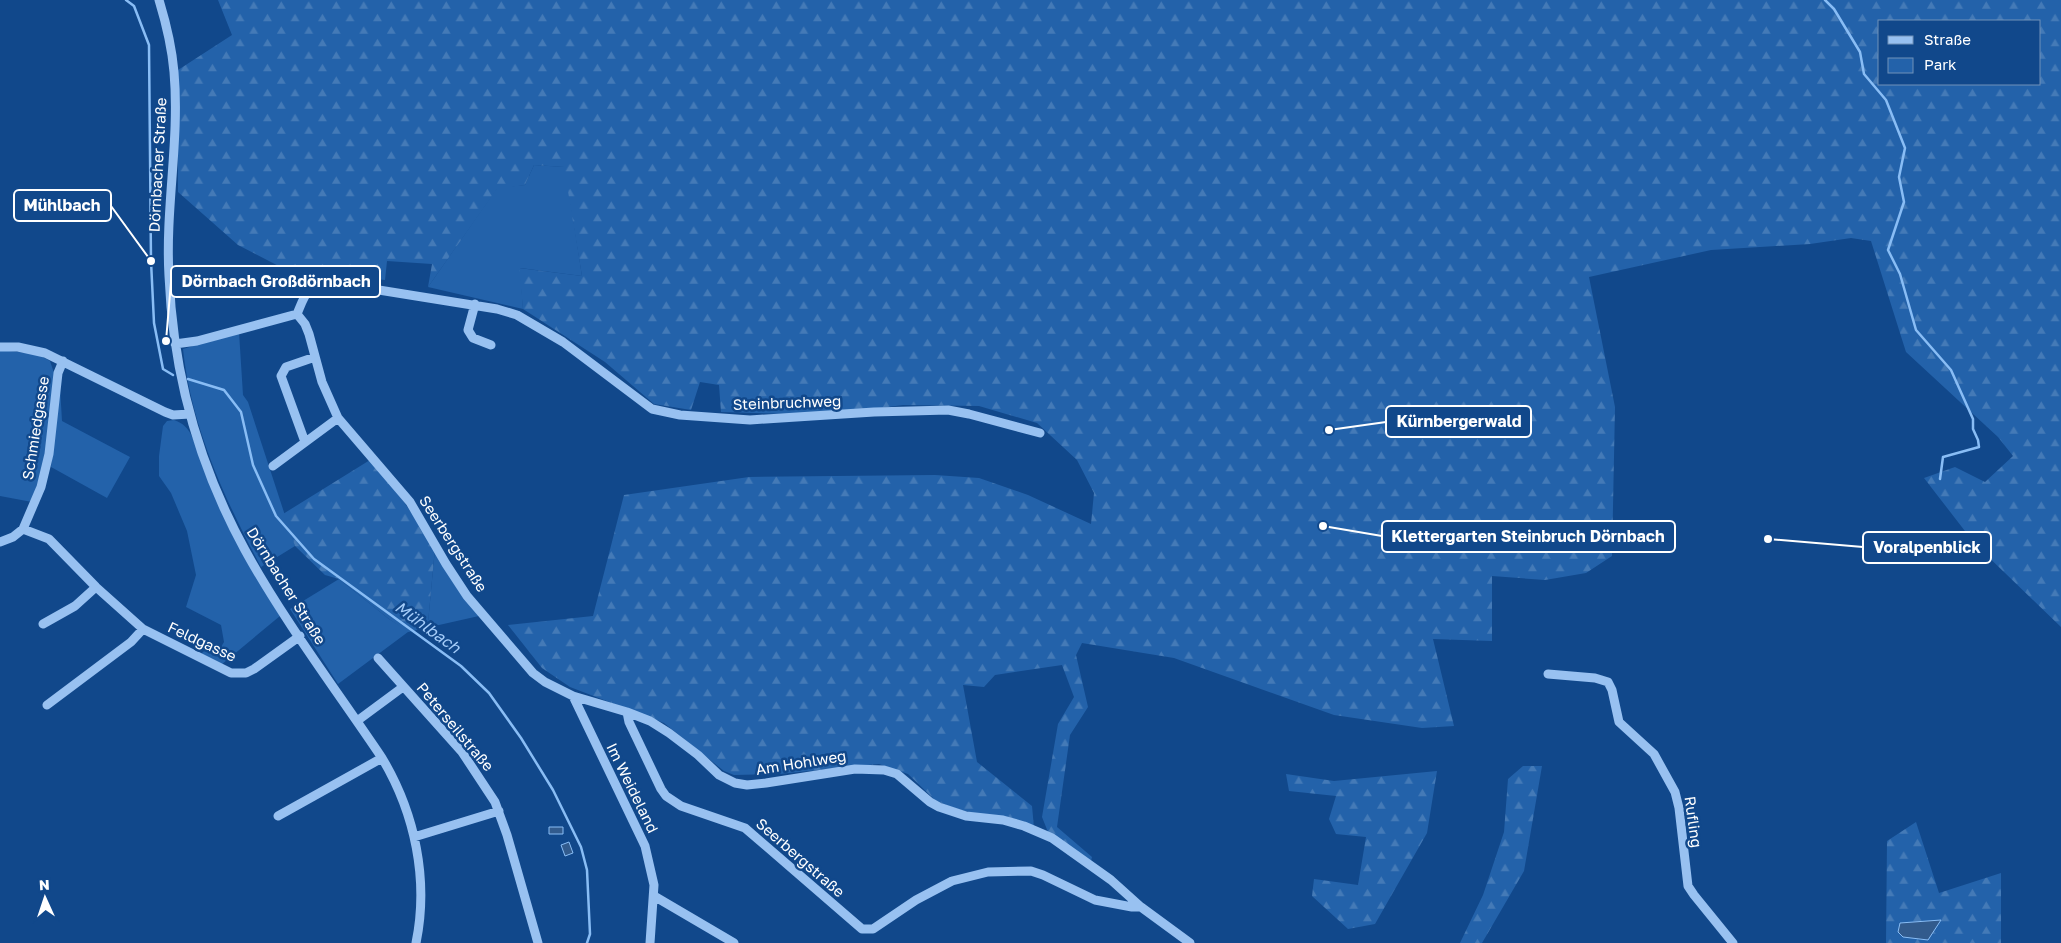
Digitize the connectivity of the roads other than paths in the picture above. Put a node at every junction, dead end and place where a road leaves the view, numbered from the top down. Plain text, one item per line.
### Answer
1 (159, 0) edge
2 (475, 304) junction
3 (297, 314) junction
4 (175, 344) junction
5 (491, 345) dead end
6 (0, 347) edge
7 (315, 357) junction
8 (63, 361) junction
9 (190, 414) junction
10 (338, 418) junction
11 (1040, 433) dead end
12 (305, 442) junction
13 (273, 466) dead end
14 (23, 529) junction
15 (0, 542) edge
16 (96, 587) junction
17 (43, 624) dead end
18 (143, 629) junction
19 (300, 636) junction
20 (378, 658) dead end
21 (1548, 674) dead end
22 (403, 687) junction
23 (573, 696) junction
24 (47, 705) dead end
25 (627, 712) junction
26 (357, 721) junction
27 (382, 758) junction
28 (499, 811) junction
29 (278, 816) dead end
30 (414, 837) junction
31 (654, 896) junction
32 (1141, 907) junction
33 (416, 943) edge
34 (538, 943) edge
35 (650, 943) edge
36 (734, 943) edge
37 (1190, 943) edge
38 (1733, 943) edge

1 - 4 street, Dörnbacher Straße
2 - 3 street, Steinbruchweg
2 - 5 street
2 - 11 street, Steinbruchweg
3 - 4 street
3 - 7 street, Seerbergstraße
4 - 9 street, Dörnbacher Straße
6 - 8 street
7 - 10 street, Seerbergstraße
7 - 12 street
8 - 9 street
8 - 14 street, Schmiedgasse
9 - 19 street, Dörnbacher Straße
10 - 12 street
10 - 23 street, Seerbergstraße
12 - 13 street
14 - 15 street
14 - 16 street, Feldgasse
16 - 17 street
16 - 18 street, Feldgasse
18 - 19 street, Feldgasse
18 - 24 street, Feldgasse
19 - 26 street, Dörnbacher Straße
20 - 22 street, Peterseilstraße
21 - 38 street, Rufling
22 - 26 street, Peterseilstraße
22 - 28 street, Peterseilstraße
23 - 25 street, Seerbergstraße
23 - 31 street, Im Weideland
25 - 32 street, Am Hohlweg
25 - 32 street, Seerbergstraße
26 - 27 street, Dörnbacher Straße
27 - 29 street
27 - 30 street, Dörnbacher Straße
28 - 30 street
28 - 34 street, Peterseilstraße
30 - 33 street, Dörnbacher Straße
31 - 35 street, Im Weideland
31 - 36 street
32 - 37 street, Am Hohlweg

